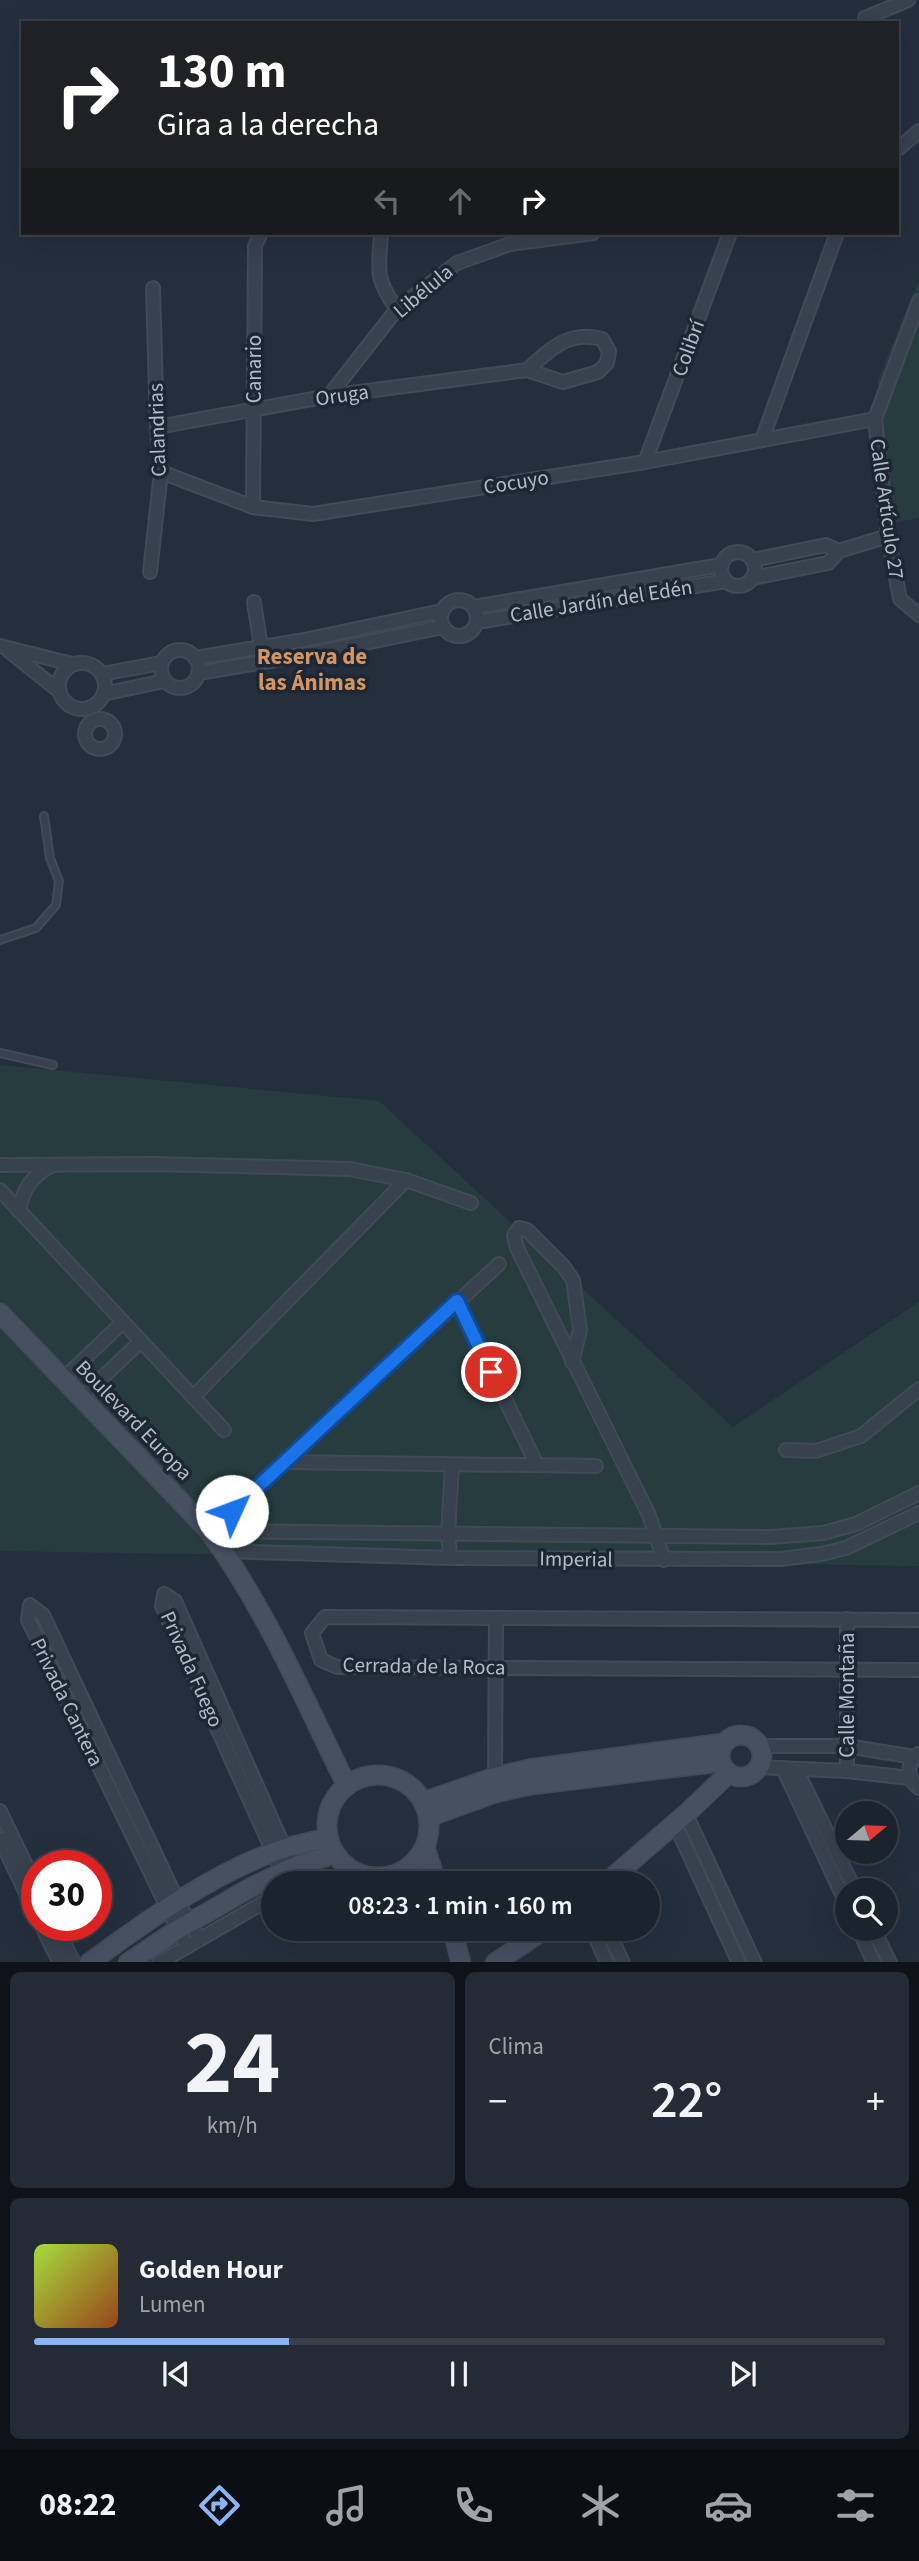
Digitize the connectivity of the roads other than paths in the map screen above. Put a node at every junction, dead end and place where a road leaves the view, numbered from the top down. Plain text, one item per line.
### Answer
1 (908, 0) edge
2 (865, 18) dead end
3 (919, 131) edge
4 (899, 148) edge
5 (260, 235) edge
6 (381, 235) edge
7 (565, 235) edge
8 (729, 235) edge
9 (836, 235) edge
10 (510, 239) edge
11 (153, 288) dead end
12 (919, 301) edge
13 (397, 309) junction
14 (527, 370) junction
15 (328, 396) junction
16 (253, 409) junction
17 (876, 419) junction
18 (157, 427) junction
19 (762, 440) junction
20 (645, 462) junction
21 (161, 472) junction
22 (253, 507) junction
23 (888, 536) junction
24 (839, 551) junction
25 (753, 560) junction
26 (721, 565) junction
27 (150, 572) dead end
28 (753, 578) junction
29 (726, 581) junction
30 (614, 583) junction
31 (615, 598) junction
32 (254, 602) dead end
33 (474, 607) junction
34 (442, 611) junction
35 (919, 614) edge
36 (477, 622) junction
37 (443, 627) junction
38 (304, 640) junction
39 (3, 647) edge
40 (261, 647) junction
41 (306, 656) junction
42 (195, 658) junction
43 (162, 663) junction
44 (72, 664) junction
45 (198, 673) junction
46 (102, 674) junction
47 (164, 681) junction
48 (59, 691) junction
49 (103, 695) junction
50 (93, 706) junction
51 (99, 719) dead end
52 (44, 816) dead end
53 (0, 940) edge
54 (0, 1053) edge
55 (53, 1065) dead end
56 (0, 1165) edge
57 (54, 1165) junction
58 (406, 1180) junction
59 (0, 1190) edge
60 (471, 1203) dead end
61 (19, 1210) junction
62 (499, 1264) dead end
63 (457, 1301) junction
64 (0, 1313) edge
65 (123, 1322) junction
66 (141, 1341) junction
67 (572, 1362) junction
68 (63, 1379) junction
69 (919, 1389) edge
70 (193, 1397) junction
71 (81, 1398) junction
72 (224, 1430) dead end
73 (786, 1450) dead end
74 (285, 1462) junction
75 (452, 1465) junction
76 (537, 1465) junction
77 (596, 1466) dead end
78 (919, 1493) edge
79 (232, 1511) dead end
80 (919, 1513) edge
81 (209, 1531) junction
82 (448, 1533) junction
83 (655, 1537) junction
84 (223, 1551) junction
85 (450, 1558) junction
86 (664, 1560) junction
87 (496, 1618) junction
88 (847, 1619) junction
89 (919, 1620) edge
90 (496, 1667) junction
91 (847, 1670) junction
92 (919, 1670) edge
93 (85, 1703) junction
94 (71, 1711) junction
95 (724, 1743) junction
96 (759, 1746) junction
97 (847, 1746) junction
98 (916, 1755) edge
99 (238, 1758) junction
100 (652, 1761) junction
101 (759, 1767) junction
102 (724, 1768) junction
103 (783, 1768) junction
104 (796, 1769) junction
105 (847, 1771) junction
106 (914, 1783) edge
107 (495, 1785) junction
108 (346, 1786) junction
109 (130, 1799) junction
110 (117, 1807) junction
111 (426, 1809) junction
112 (0, 1811) edge
113 (680, 1819) junction
114 (0, 1839) edge
115 (331, 1846) junction
116 (425, 1848) junction
117 (280, 1850) junction
118 (21, 1861) edge
119 (835, 1864) junction
120 (21, 1871) edge
121 (290, 1871) edge
122 (300, 1871) edge
123 (354, 1871) edge
124 (404, 1871) edge
125 (433, 1871) edge
126 (620, 1871) edge
127 (839, 1878) edge
128 (846, 1878) edge
129 (261, 1891) edge
130 (261, 1904) edge
131 (172, 1905) junction
132 (183, 1926) junction
133 (739, 1928) junction
134 (726, 1934) junction
135 (199, 1938) junction
136 (49, 1941) edge
137 (63, 1941) edge
138 (455, 1941) edge
139 (527, 1941) edge
140 (597, 1941) edge
141 (613, 1941) edge
142 (864, 1941) edge
143 (879, 1941) edge
144 (186, 1946) junction
145 (882, 1947) junction
146 (872, 1958) edge
147 (60, 1962) edge
148 (74, 1962) edge
149 (89, 1962) edge
150 (128, 1962) edge
151 (159, 1962) edge
152 (461, 1962) edge
153 (495, 1962) edge
154 (607, 1962) edge
155 (623, 1962) edge
156 (739, 1962) edge
157 (755, 1962) edge
158 (890, 1962) edge

1 - 2 street
3 - 4 street
5 - 16 street, Canario
6 - 13 street
7 - 10 street, Libélula
8 - 20 street, Colibrí
9 - 19 street
10 - 13 street, Libélula
11 - 18 street, Calandrias
12 - 17 street, Calle Artículo 27
13 - 15 street, Libélula
14 - 14 street
14 - 15 street, Oruga
15 - 16 street, Oruga
16 - 18 street, Oruga
16 - 22 street, Canario
17 - 19 street, Cocuyo
17 - 23 street, Calle Artículo 27
18 - 21 street, Calandrias
19 - 20 street, Cocuyo
20 - 22 street, Cocuyo
21 - 22 street, Cocuyo
21 - 27 street, Calandrias
23 - 24 street
23 - 35 street, Calle Artículo 27
24 - 25 street
24 - 28 street
25 - 26 street
25 - 28 street
26 - 29 street
26 - 30 street, Calle Jardín del Edén
28 - 29 street
29 - 31 street, Calle Jardín del Edén
30 - 31 street
30 - 33 street, Calle Jardín del Edén
31 - 36 street, Calle Jardín del Edén
32 - 40 street
33 - 34 street
33 - 36 street
34 - 37 street
34 - 38 street
36 - 37 street
37 - 41 street
38 - 40 street
38 - 41 street
39 - 44 street
39 - 48 street
40 - 42 street
41 - 45 street
42 - 43 street
42 - 45 street
43 - 46 street
43 - 47 street
44 - 46 street
44 - 48 street
45 - 47 street
46 - 49 street
47 - 49 street
48 - 50 street
49 - 50 street
50 - 51 street
52 - 53 lane
54 - 55 lane
56 - 57 street
57 - 58 street
57 - 61 street
58 - 60 street
58 - 70 street
59 - 61 street
61 - 65 street
62 - 63 street
63 - 74 street
63 - 76 street
64 - 68 street, Boulevard Europa
65 - 66 street
65 - 68 street
66 - 70 street
66 - 71 street
67 - 67 street
67 - 83 street
68 - 71 street, Boulevard Europa
69 - 73 street
70 - 72 street
71 - 81 street, Boulevard Europa
74 - 75 street
74 - 79 street
75 - 76 street
75 - 82 street
76 - 77 street
78 - 83 street
80 - 86 street, Imperial
81 - 82 street
81 - 84 street, Boulevard Europa
82 - 83 street
82 - 85 street
83 - 86 street
84 - 85 street, Imperial
84 - 108 street, Boulevard Europa
85 - 86 street, Imperial
87 - 88 street, Cerrada de la Roca
87 - 90 street
87 - 90 street, Cerrada de la Roca
88 - 89 street, Cerrada de la Roca
88 - 91 street, Calle Montaña
90 - 91 street, Cerrada de la Roca
90 - 107 street
91 - 92 street, Cerrada de la Roca
91 - 97 street, Calle Montaña
93 - 94 street
93 - 94 street, Privada Cantera
93 - 109 street, Privada Cantera
94 - 110 street, Privada Cantera
95 - 96 street
95 - 100 street
95 - 102 street
96 - 97 street
96 - 101 street
97 - 98 street
97 - 105 street, Calle Montaña
98 - 106 street
99 - 99 street, Privada Fuego
99 - 117 street, Privada Fuego
100 - 102 street
100 - 107 street
101 - 102 street
101 - 103 street
102 - 113 street
103 - 104 street
103 - 119 street
104 - 105 street
104 - 119 street
105 - 106 street
107 - 111 street
108 - 111 street
108 - 115 street
109 - 110 street
109 - 131 street, Privada Cantera
110 - 131 street, Privada Cantera
111 - 116 street
112 - 118 street
113 - 126 street
113 - 133 street
113 - 134 street
114 - 120 street
115 - 117 street
115 - 122 street
115 - 123 street
116 - 124 street
116 - 125 street
117 - 121 street, Privada Fuego
117 - 131 street
119 - 127 street
119 - 128 street
129 - 132 street
130 - 135 street
131 - 132 street, Privada Cantera
131 - 149 street
132 - 135 street, Privada Cantera
132 - 144 street, Privada Cantera
132 - 150 street
133 - 134 street
133 - 157 street
134 - 156 street
135 - 144 street
136 - 147 street
137 - 148 street
138 - 152 street
139 - 153 street
140 - 154 street
141 - 155 street
142 - 146 street
143 - 145 street
144 - 151 street
145 - 146 street
145 - 158 street

